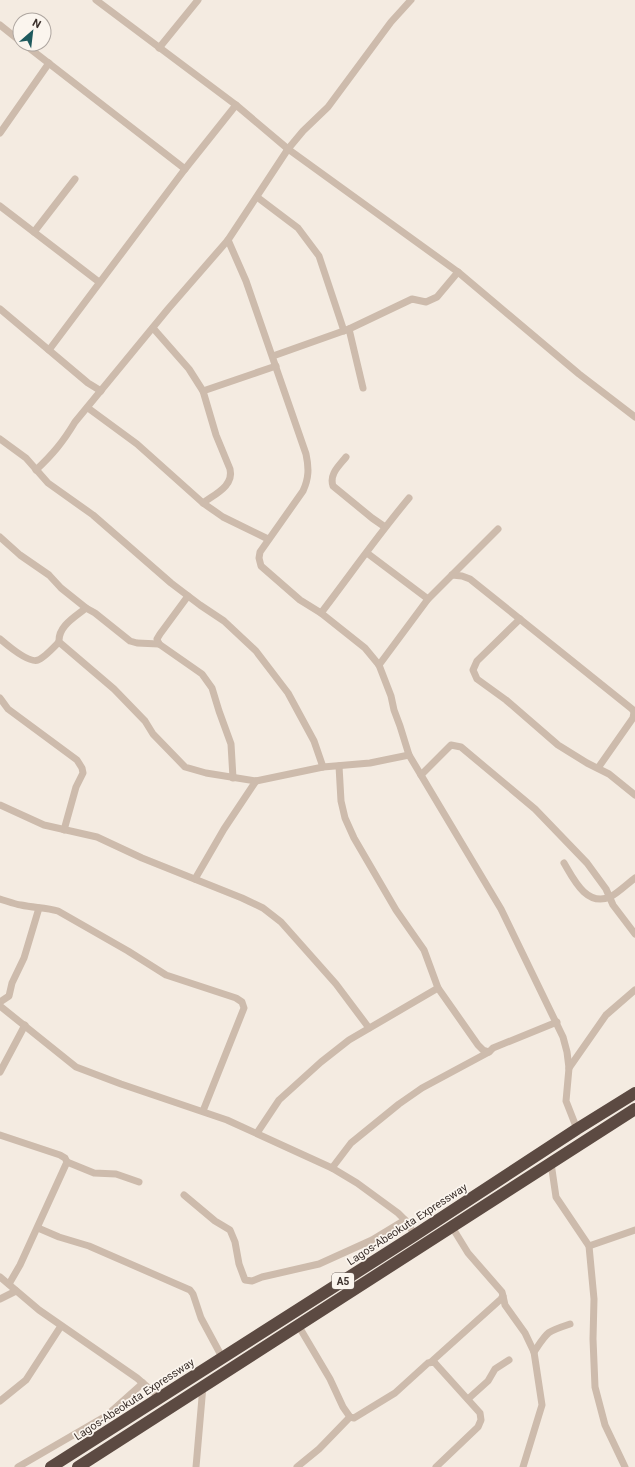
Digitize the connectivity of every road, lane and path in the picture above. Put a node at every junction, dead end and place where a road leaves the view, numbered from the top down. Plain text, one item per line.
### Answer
1 (96, 0) edge
2 (198, 0) edge
3 (411, 0) edge
4 (0, 25) edge
5 (12, 35) edge
6 (159, 48) junction
7 (35, 52) edge
8 (49, 63) junction
9 (236, 105) junction
10 (0, 133) edge
11 (288, 149) junction
12 (185, 169) junction
13 (75, 179) dead end
14 (257, 196) junction
15 (0, 206) edge
16 (34, 232) junction
17 (228, 240) junction
18 (458, 272) junction
19 (99, 282) junction
20 (0, 309) edge
21 (152, 328) junction
22 (346, 330) junction
23 (49, 350) junction
24 (272, 356) junction
25 (276, 366) junction
26 (363, 388) dead end
27 (101, 391) junction
28 (203, 391) junction
29 (88, 408) junction
30 (635, 417) edge
31 (0, 439) edge
32 (346, 457) dead end
33 (36, 470) junction
34 (409, 498) dead end
35 (203, 503) junction
36 (385, 527) junction
37 (498, 529) dead end
38 (0, 537) edge
39 (268, 540) junction
40 (367, 553) junction
41 (452, 575) junction
42 (188, 596) junction
43 (428, 600) junction
44 (86, 608) junction
45 (321, 613) junction
46 (520, 620) junction
47 (0, 639) edge
48 (59, 642) junction
49 (159, 644) junction
50 (379, 665) junction
51 (0, 698) edge
52 (409, 755) junction
53 (339, 766) junction
54 (323, 767) junction
55 (598, 768) junction
56 (421, 775) junction
57 (233, 778) junction
58 (256, 781) junction
59 (635, 795) edge
60 (0, 805) edge
61 (64, 830) junction
62 (564, 863) dead end
63 (635, 878) edge
64 (195, 879) junction
65 (609, 897) junction
66 (0, 898) edge
67 (39, 908) junction
68 (635, 934) edge
69 (438, 988) junction
70 (635, 990) edge
71 (0, 1002) edge
72 (0, 1006) edge
73 (557, 1022) junction
74 (25, 1025) junction
75 (369, 1028) junction
76 (489, 1052) junction
77 (569, 1068) junction
78 (0, 1072) edge
79 (635, 1094) edge
80 (635, 1109) edge
81 (203, 1111) junction
82 (577, 1129) junction
83 (258, 1133) junction
84 (0, 1135) edge
85 (67, 1162) junction
86 (551, 1163) junction
87 (332, 1168) junction
88 (139, 1182) dead end
89 (184, 1195) dead end
90 (405, 1220) junction
91 (452, 1227) junction
92 (38, 1228) junction
93 (635, 1230) edge
94 (415, 1235) junction
95 (589, 1246) junction
96 (0, 1277) edge
97 (9, 1284) junction
98 (16, 1291) junction
99 (503, 1296) junction
100 (0, 1299) edge
101 (570, 1324) dead end
102 (298, 1325) junction
103 (61, 1326) junction
104 (534, 1352) junction
105 (222, 1357) junction
106 (510, 1360) dead end
107 (431, 1362) junction
108 (143, 1383) junction
109 (203, 1386) junction
110 (160, 1398) junction
111 (468, 1399) junction
112 (0, 1401) edge
113 (350, 1418) junction
114 (18, 1467) edge
115 (51, 1467) edge
116 (78, 1467) edge
117 (196, 1467) edge
118 (297, 1467) edge
119 (436, 1467) edge
120 (523, 1467) edge
121 (625, 1467) edge

1 - 6 street
2 - 6 street
3 - 11 street
4 - 5 street
6 - 9 street
7 - 8 street
8 - 10 street
8 - 12 street
9 - 11 street
9 - 12 street
11 - 14 street
11 - 18 street
12 - 19 street
13 - 16 street
14 - 17 street
14 - 22 street
15 - 16 street
16 - 19 street
17 - 21 street
17 - 24 street
18 - 22 street
18 - 30 street
19 - 23 street
20 - 23 street
21 - 27 street
21 - 28 street
22 - 24 street
22 - 26 street
23 - 27 street
24 - 25 street
25 - 28 street
25 - 39 street
27 - 29 street
28 - 35 street
29 - 33 street
29 - 35 street
31 - 33 street
32 - 36 street
33 - 42 street
34 - 36 street
35 - 39 street
36 - 40 street
37 - 41 street
38 - 44 street
39 - 45 street
40 - 43 street
40 - 45 street
41 - 43 street
41 - 46 street
42 - 49 street
42 - 54 street
43 - 50 street
44 - 48 street
44 - 49 street
45 - 50 street
46 - 55 street
46 - 55 street
47 - 48 street
48 - 57 street
49 - 57 street
50 - 52 street
51 - 61 street
52 - 53 street
52 - 56 street
53 - 54 street
53 - 69 street
54 - 58 street
55 - 59 street
56 - 65 street
56 - 73 street
57 - 58 street
58 - 64 street
60 - 61 street
61 - 64 street
62 - 65 street
63 - 65 street
64 - 75 street
65 - 68 street
66 - 67 street
67 - 71 street
67 - 81 street
69 - 75 street
69 - 76 street
70 - 77 street
72 - 74 street
73 - 76 street
73 - 77 street
74 - 78 street
74 - 81 street
75 - 83 street
76 - 87 street
77 - 82 street
79 - 82 highway, Lagos-Abeokuta Expressway / A5
80 - 86 highway, A5
81 - 83 street
82 - 94 highway, Lagos-Abeokuta Expressway / A5
83 - 87 street
84 - 85 street
85 - 88 street
85 - 92 street
86 - 91 highway, A5
86 - 95 street
87 - 90 street
89 - 90 street
90 - 94 street
91 - 99 street
91 - 102 highway, A5
92 - 97 street
92 - 105 street
93 - 95 street
94 - 105 highway, Lagos-Abeokuta Expressway / A5
95 - 121 street
96 - 97 street
97 - 98 street
98 - 100 street
98 - 103 street
99 - 104 street
99 - 107 street
101 - 104 street
102 - 109 highway, A5
102 - 113 street
103 - 108 street
103 - 112 street
104 - 120 street
105 - 110 highway, Lagos-Abeokuta Expressway / A5
106 - 111 street
107 - 111 street
107 - 113 street
108 - 110 street
108 - 114 street
109 - 116 highway, A5
109 - 117 street
110 - 115 highway, Lagos-Abeokuta Expressway / A5
111 - 119 street
113 - 118 street

